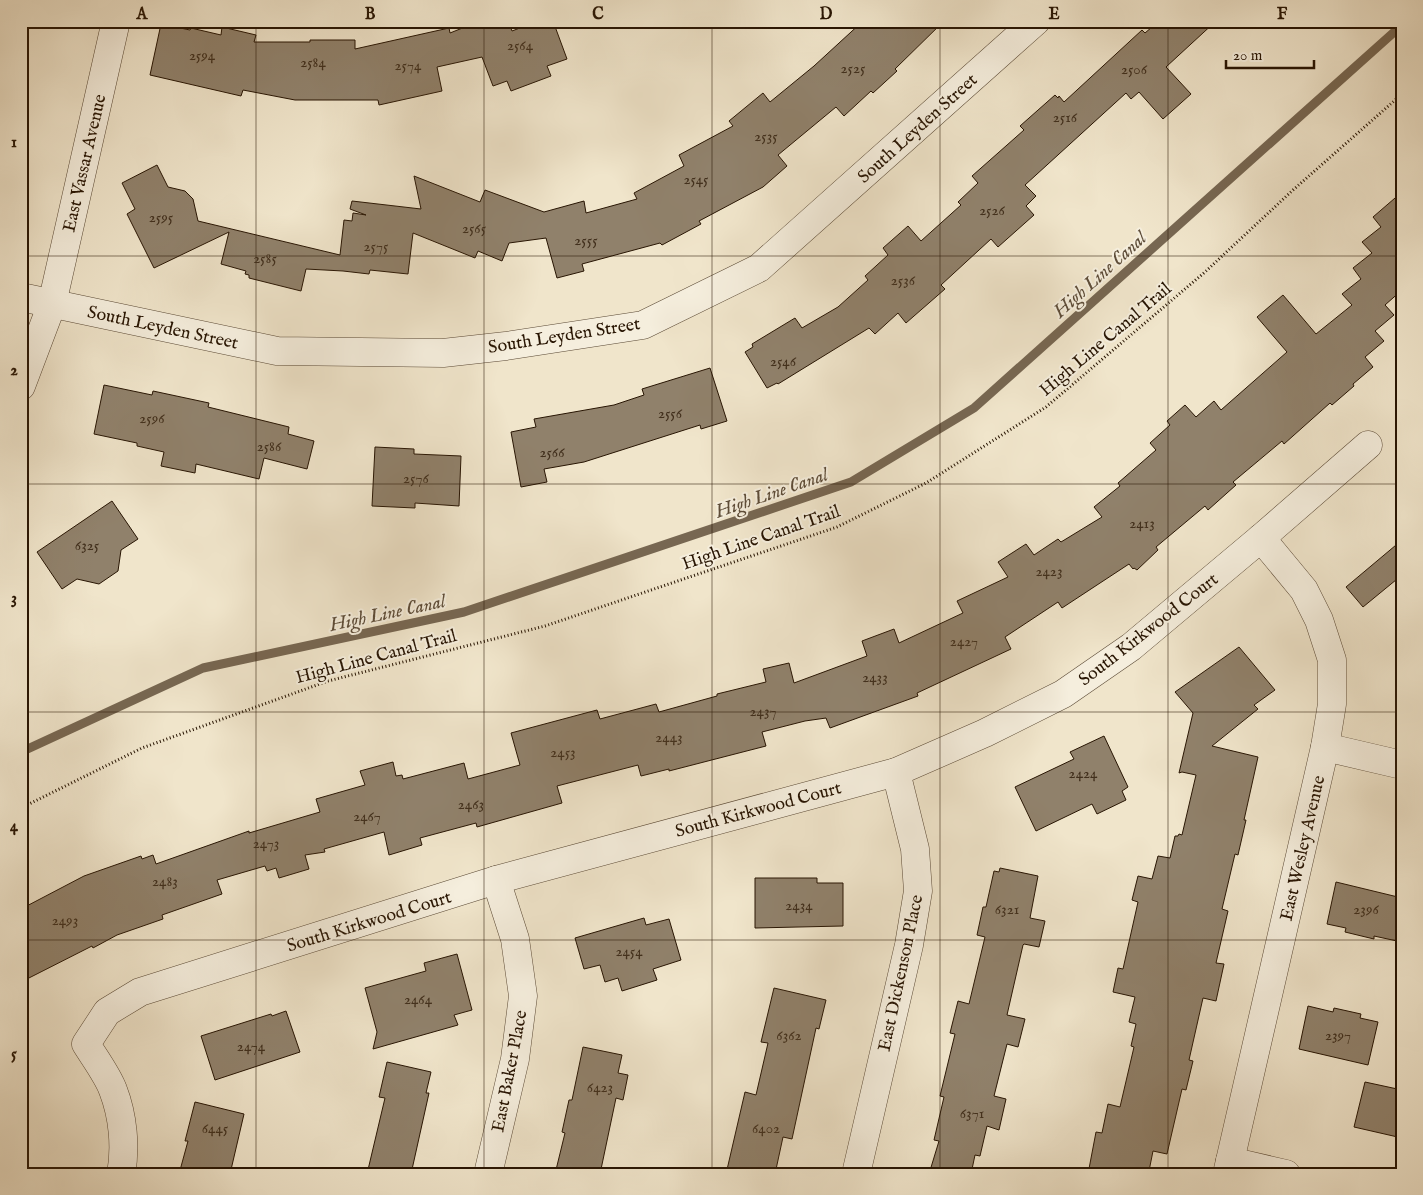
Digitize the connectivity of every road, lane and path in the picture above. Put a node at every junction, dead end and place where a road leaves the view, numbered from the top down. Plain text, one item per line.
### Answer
1 (116, 21) edge
2 (1036, 21) edge
3 (1402, 94) edge
4 (21, 297) edge
5 (52, 304) junction
6 (21, 386) edge
7 (1368, 445) dead end
8 (1261, 538) junction
9 (1325, 747) junction
10 (1402, 764) edge
11 (896, 772) junction
12 (21, 808) edge
13 (496, 880) junction
14 (1228, 1167) edge
15 (121, 1174) edge
16 (488, 1174) edge
17 (856, 1174) edge
18 (1286, 1174) edge

1 - 5 street, East Vassar Avenue
2 - 5 street, South Leyden Street
3 - 12 path, High Line Canal Trail
4 - 5 street, South Leyden Street
5 - 6 street, East Vassar Avenue
7 - 8 street, South Kirkwood Court
8 - 9 street, East Wesley Avenue
8 - 11 street, South Kirkwood Court
9 - 10 street
9 - 14 street, East Wesley Avenue
11 - 13 street, South Kirkwood Court
11 - 17 street, East Dickenson Place
13 - 15 street, South Kirkwood Court
13 - 16 street, East Baker Place
14 - 18 street

